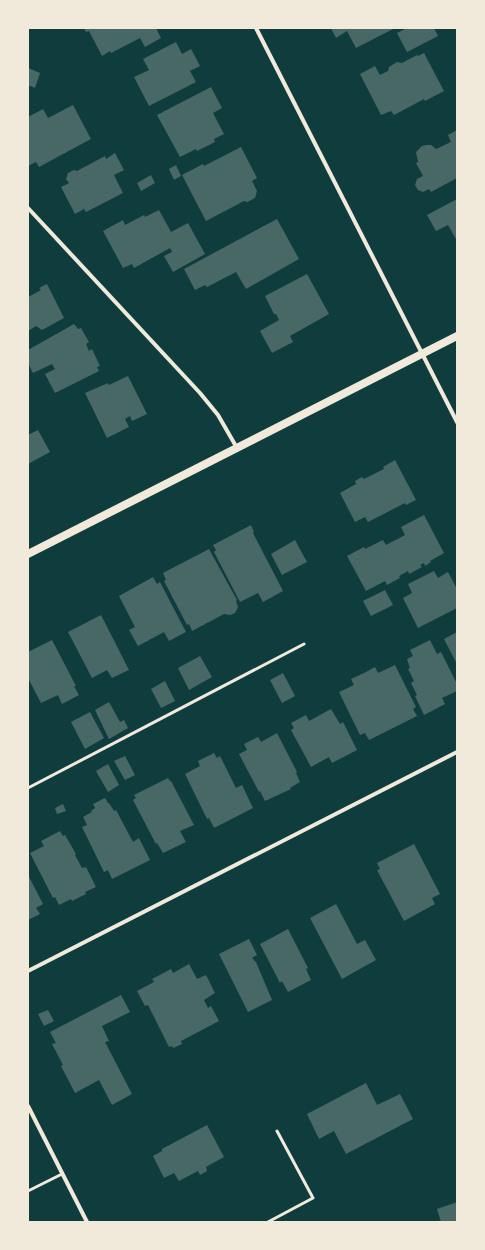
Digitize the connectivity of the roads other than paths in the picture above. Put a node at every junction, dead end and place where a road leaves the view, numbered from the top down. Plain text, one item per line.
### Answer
1 (256, 28) edge
2 (28, 208) edge
3 (457, 336) edge
4 (421, 354) junction
5 (457, 422) edge
6 (237, 448) junction
7 (28, 554) edge
8 (304, 644) dead end
9 (457, 752) edge
10 (28, 788) edge
11 (28, 971) edge
12 (28, 1106) edge
13 (277, 1131) dead end
14 (62, 1174) junction
15 (28, 1191) edge
16 (87, 1222) edge
17 (268, 1222) edge

1 - 4 street
2 - 6 street
3 - 4 main road
4 - 5 street
4 - 6 main road
6 - 7 main road
8 - 10 lane
9 - 11 street
12 - 14 street
13 - 17 lane
14 - 15 lane
14 - 16 street

